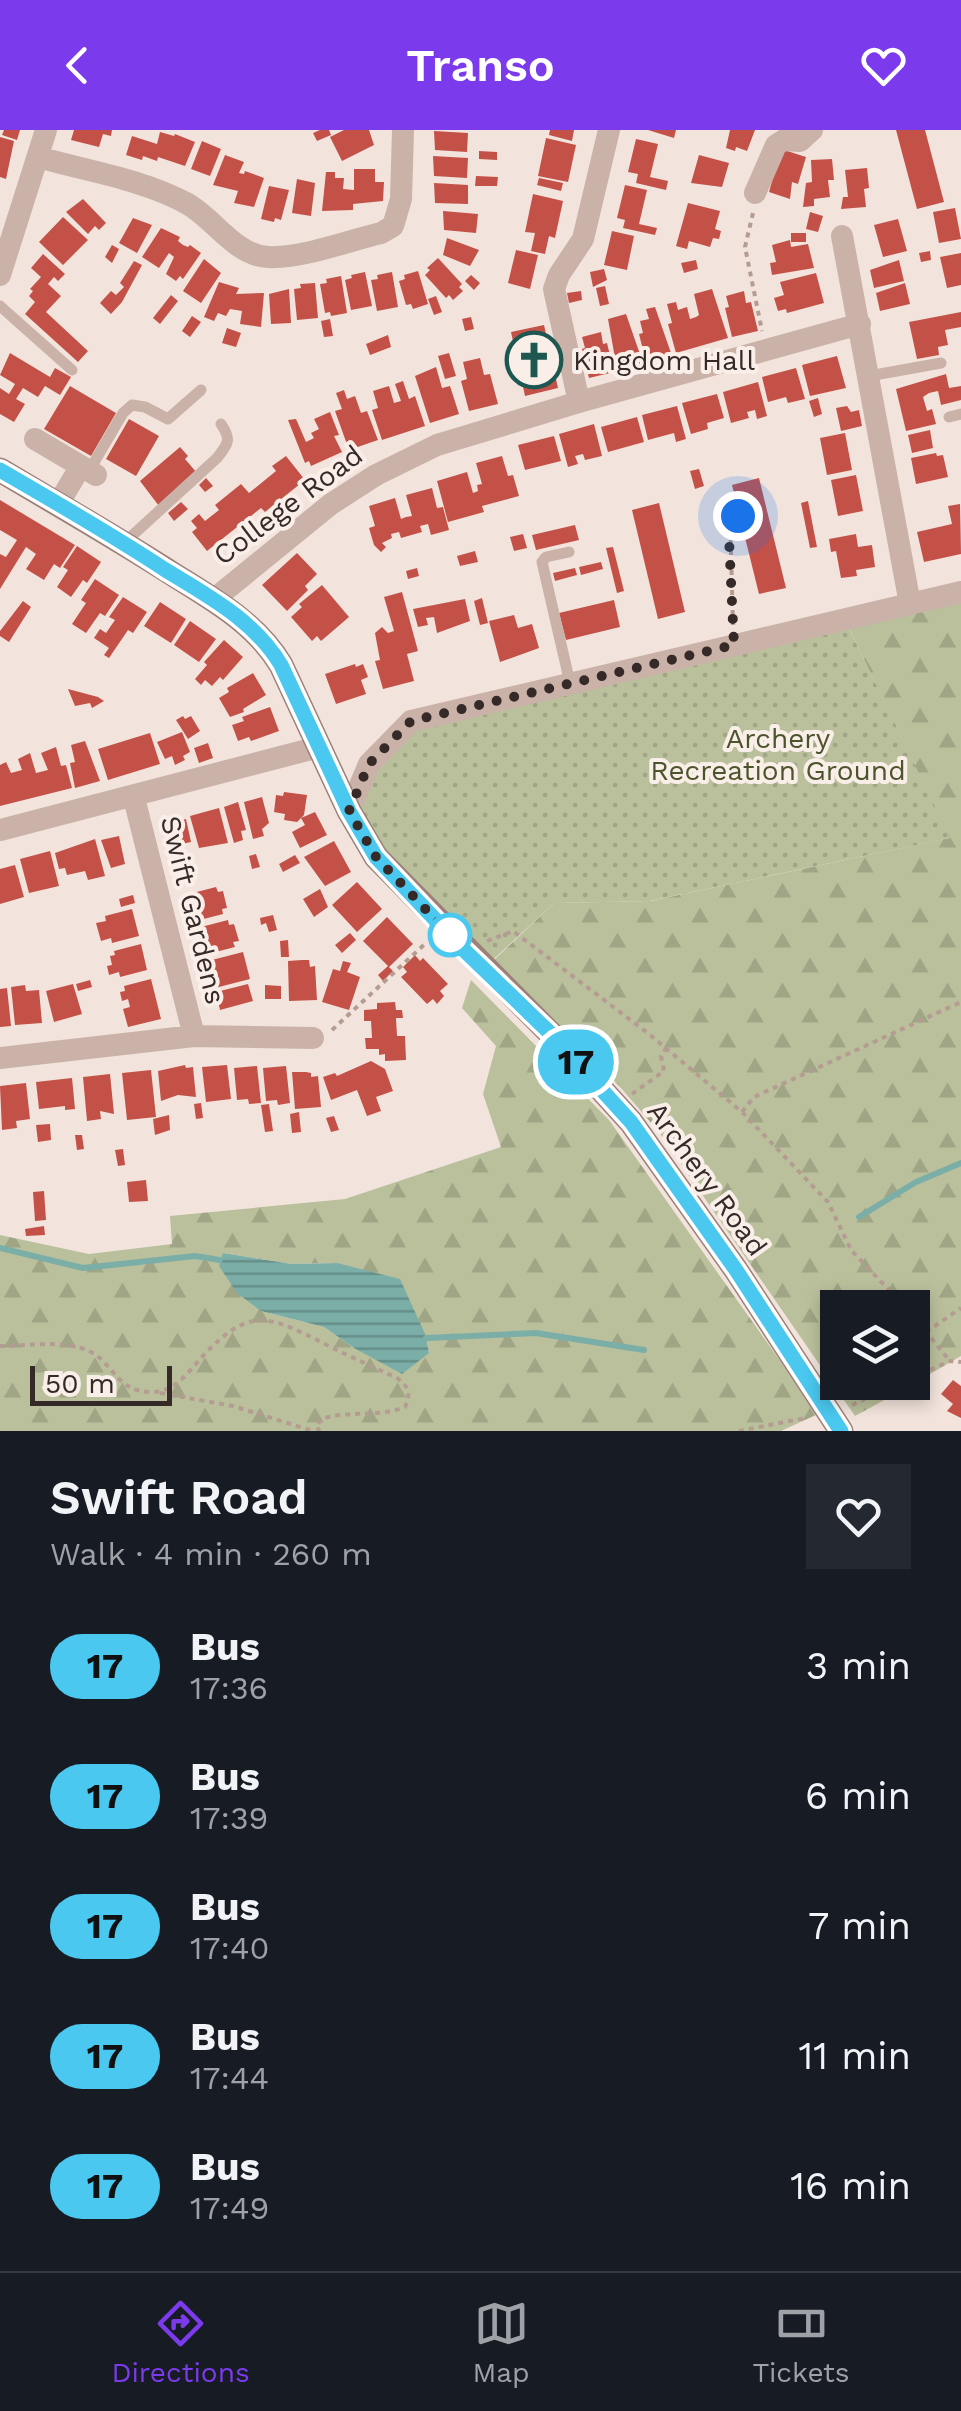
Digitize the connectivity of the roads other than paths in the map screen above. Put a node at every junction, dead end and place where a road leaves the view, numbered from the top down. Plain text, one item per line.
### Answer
1 (46, 130) edge
2 (403, 130) edge
3 (609, 130) edge
4 (812, 130) edge
5 (38, 157) junction
6 (755, 193) road end
7 (842, 236) dead end
8 (0, 276) edge
9 (0, 306) edge
10 (860, 324) junction
11 (941, 363) dead end
12 (72, 370) dead end
13 (870, 376) junction
14 (201, 390) dead end
15 (579, 402) junction
16 (221, 424) dead end
17 (36, 439) dead end
18 (0, 470) edge
19 (89, 471) junction
20 (58, 504) junction
21 (124, 543) junction
22 (569, 552) dead end
23 (961, 592) edge
24 (213, 600) junction
25 (910, 604) junction
26 (570, 683) junction
27 (319, 747) junction
28 (134, 798) junction
29 (349, 811) junction
30 (0, 830) edge
31 (194, 1036) junction
32 (313, 1038) road end
33 (0, 1058) edge
34 (836, 1423) edge

1 - 5 street
2 - 5 street
3 - 15 street
4 - 6 street
5 - 8 street
7 - 10 street
9 - 12 lane
10 - 13 street
10 - 15 street, College Road
11 - 13 lane
13 - 25 street
14 - 19 lane
15 - 24 street, College Road
16 - 21 lane
17 - 19 street
18 - 20 street, Archery Road
19 - 20 street
20 - 21 street, Archery Road
21 - 24 street, Archery Road
22 - 26 lane
23 - 25 street
24 - 27 street, Archery Road
25 - 26 street
26 - 29 street
27 - 28 street
27 - 29 street, Archery Road
28 - 30 street
28 - 31 street, Swift Gardens
29 - 34 street, Archery Road
31 - 32 street, Swift Gardens
31 - 33 street, Swift Gardens

